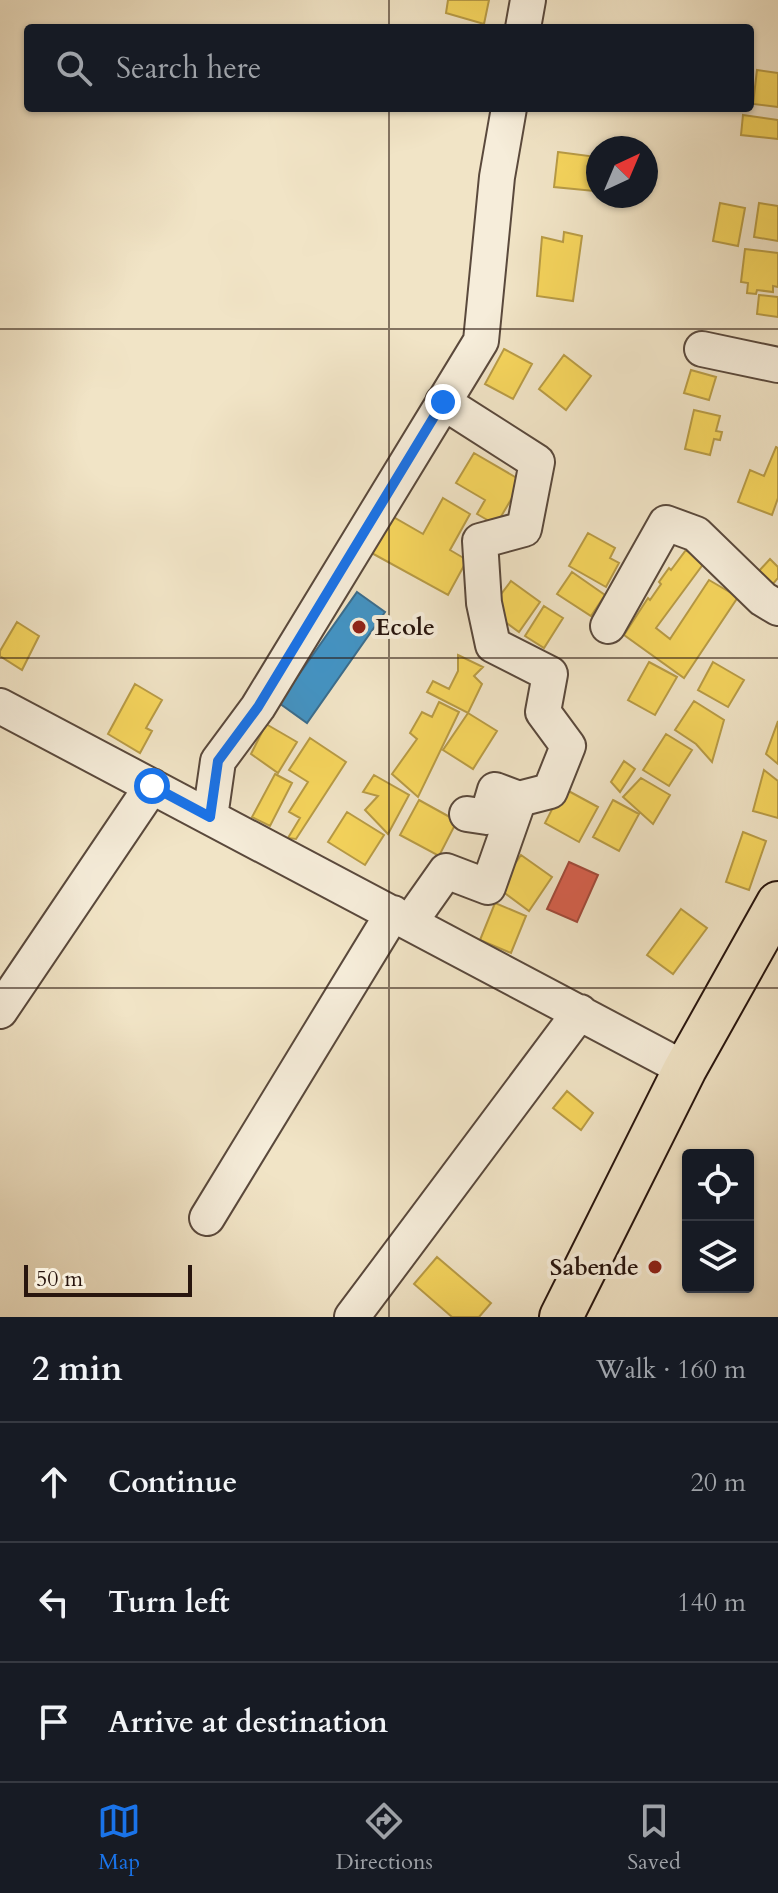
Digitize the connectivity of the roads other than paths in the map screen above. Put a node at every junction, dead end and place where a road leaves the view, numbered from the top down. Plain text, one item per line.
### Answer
1 (528, 0) edge
2 (524, 24) edge
3 (508, 112) edge
4 (702, 349) dead end
5 (778, 365) edge
6 (443, 402) junction
7 (778, 608) edge
8 (608, 626) dead end
9 (0, 706) edge
10 (152, 786) junction
11 (519, 799) junction
12 (467, 814) dead end
13 (210, 817) junction
14 (778, 903) edge
15 (402, 918) junction
16 (0, 1011) edge
17 (580, 1012) junction
18 (685, 1069) junction
19 (207, 1218) dead end
20 (352, 1317) edge
21 (561, 1317) edge

1 - 2 street
3 - 6 street
4 - 5 street
6 - 11 street
6 - 13 street
7 - 8 street
9 - 10 street
10 - 13 street
10 - 16 street
11 - 12 street
11 - 15 street
13 - 15 street
14 - 18 main road
15 - 17 street
15 - 19 street
17 - 18 street
17 - 20 street
18 - 21 main road

